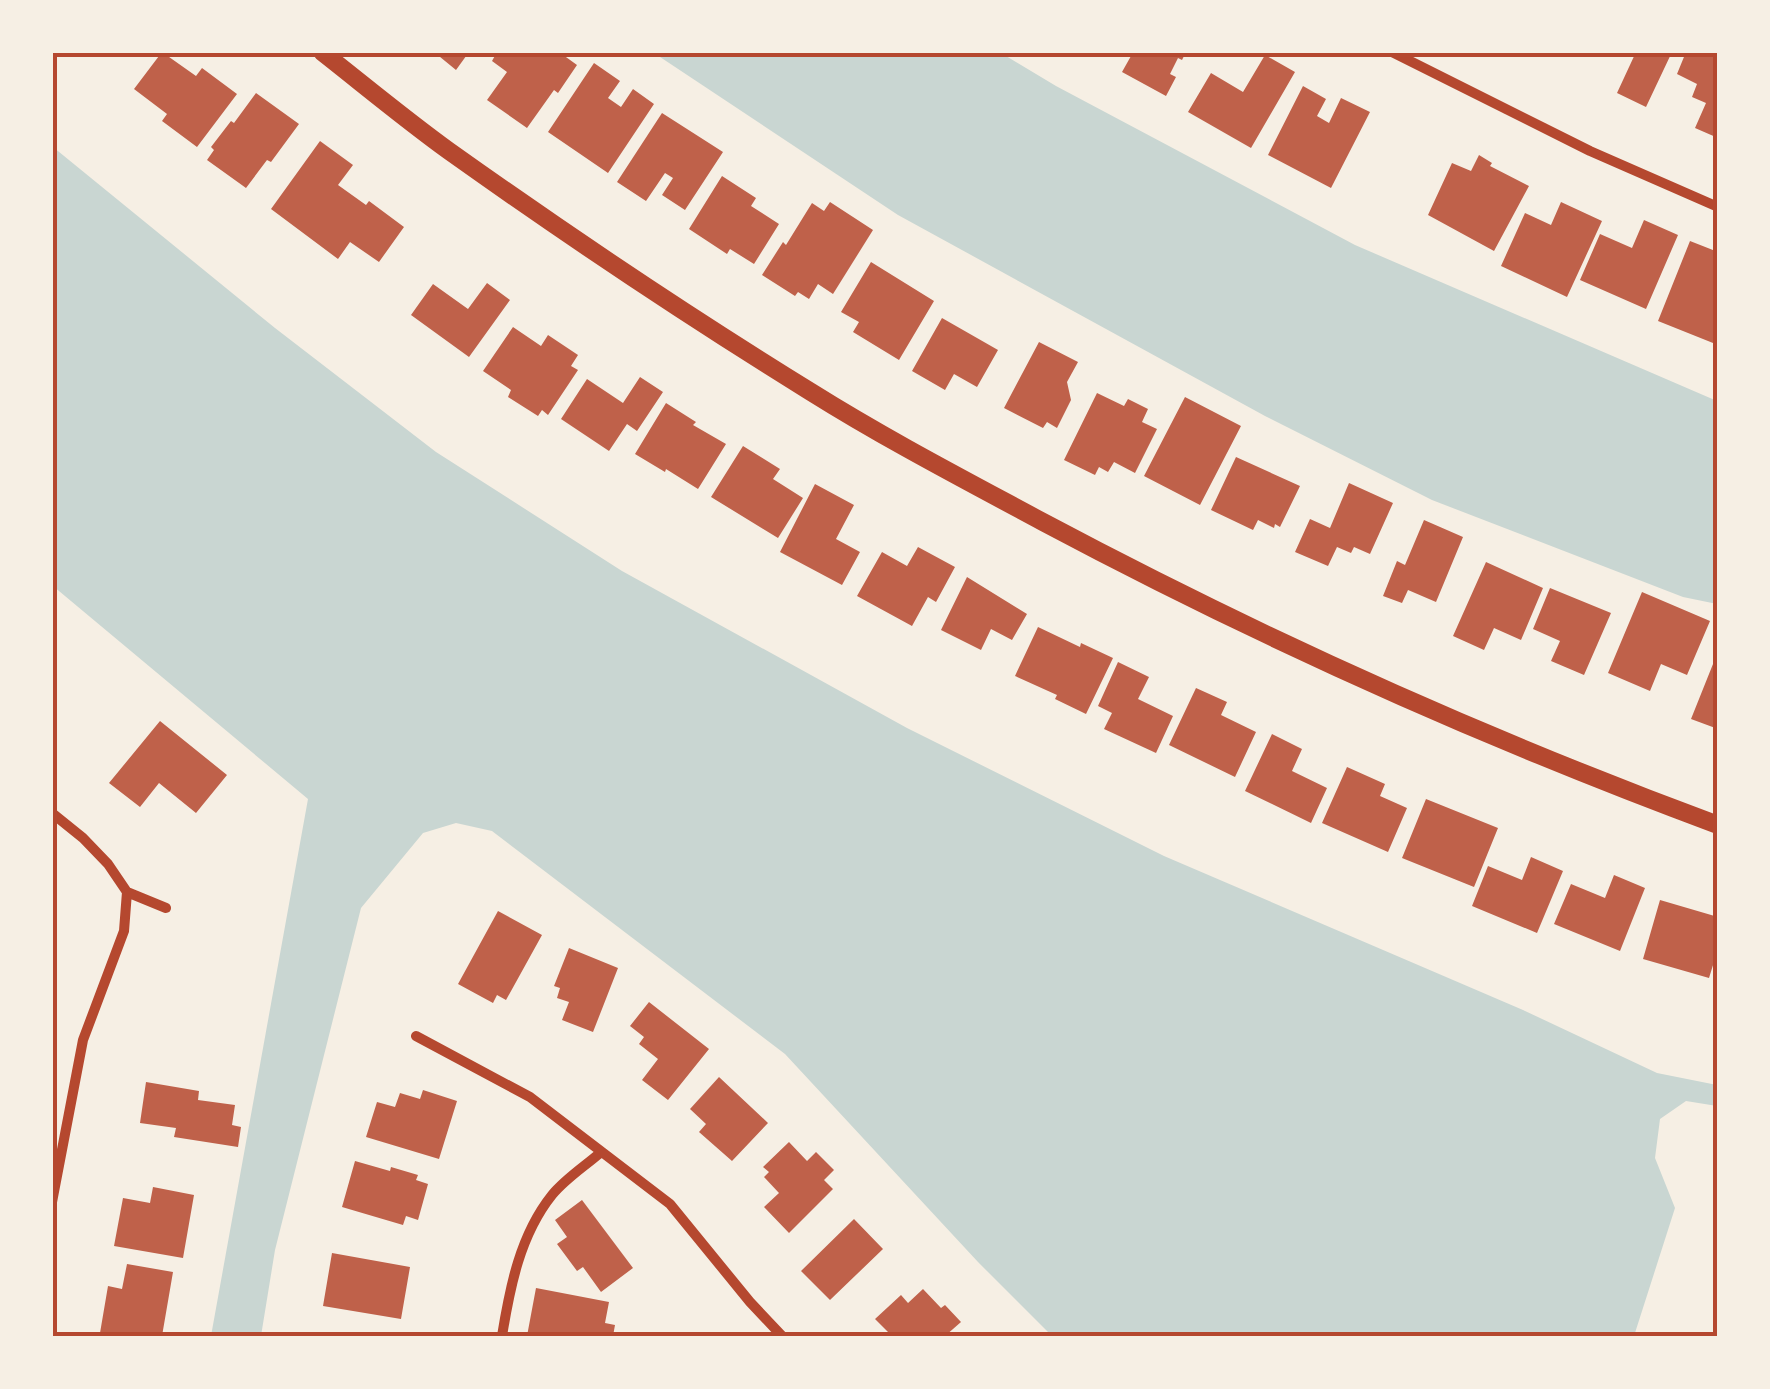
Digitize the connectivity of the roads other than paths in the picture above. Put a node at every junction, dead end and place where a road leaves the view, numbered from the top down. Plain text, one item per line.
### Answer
1 (322, 52) edge
2 (1392, 52) edge
3 (1718, 207) edge
4 (52, 814) edge
5 (1718, 825) edge
6 (127, 892) junction
7 (166, 908) dead end
8 (416, 1036) dead end
9 (600, 1153) junction
10 (52, 1202) edge
11 (502, 1336) edge
12 (782, 1336) edge

1 - 5 street
2 - 3 street
4 - 6 street
6 - 7 street
6 - 10 street
8 - 9 street
9 - 11 street
9 - 12 street

